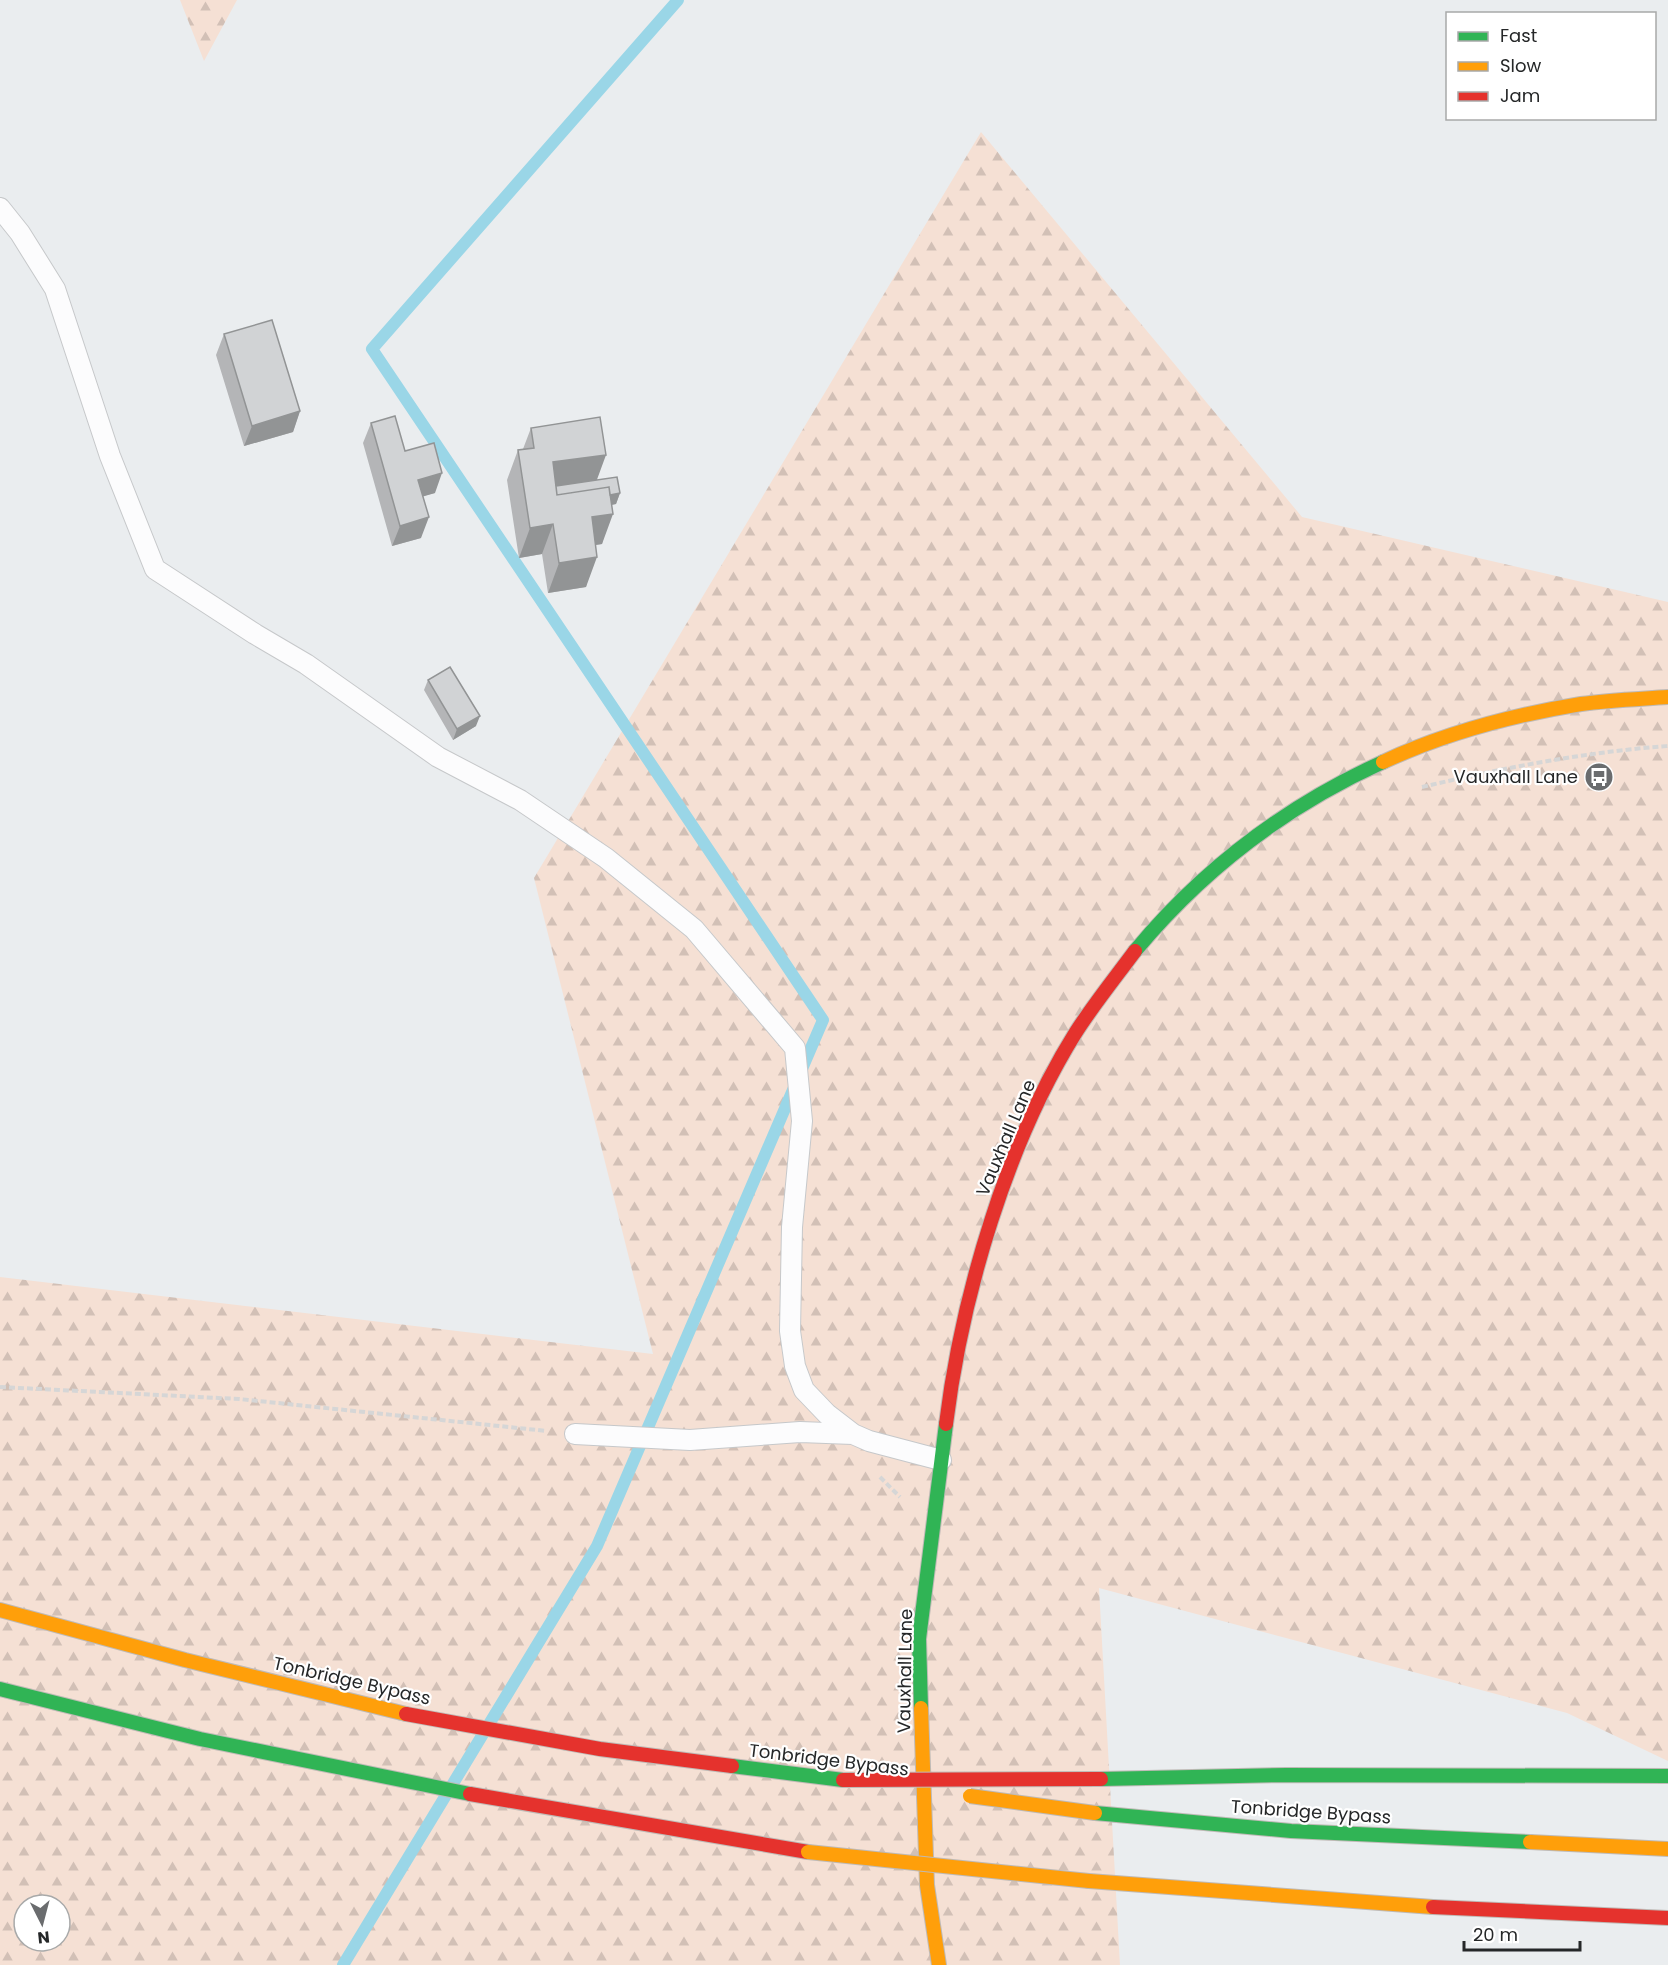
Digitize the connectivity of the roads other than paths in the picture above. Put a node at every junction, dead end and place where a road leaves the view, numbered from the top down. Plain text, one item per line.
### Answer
1 (0, 208) edge
2 (1668, 697) edge
3 (575, 1434) road end
4 (853, 1434) junction
5 (941, 1460) junction
6 (0, 1610) edge
7 (0, 1689) edge
8 (1668, 1776) edge
9 (843, 1780) junction
10 (1668, 1849) edge
11 (1668, 1918) edge
12 (939, 1965) edge

1 - 4 lane
2 - 5 highway, Vauxhall Lane
3 - 4 lane
4 - 5 lane
5 - 12 highway, Vauxhall Lane
6 - 9 highway, Tonbridge Bypass
7 - 11 highway, bridge
8 - 9 highway, bridge
9 - 10 highway, Tonbridge Bypass, bridge

